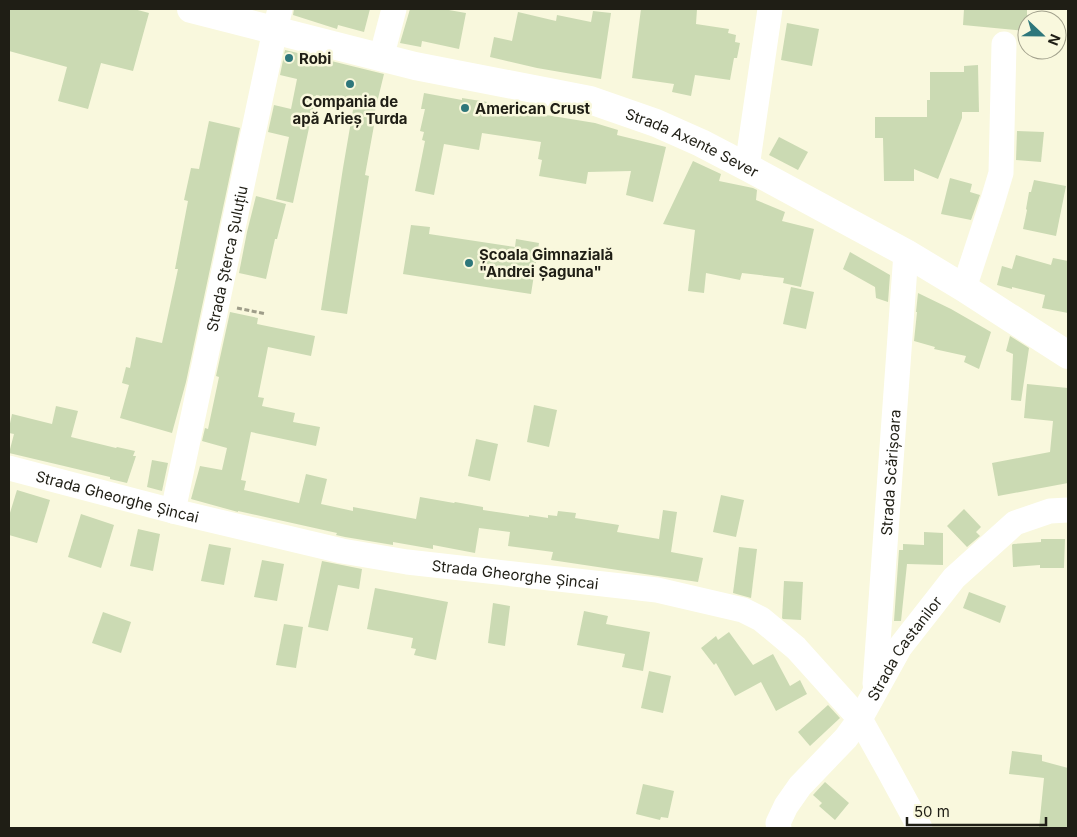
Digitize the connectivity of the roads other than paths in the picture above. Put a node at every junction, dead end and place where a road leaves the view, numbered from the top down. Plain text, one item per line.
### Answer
1 (191, 9) edge
2 (394, 9) edge
3 (770, 9) edge
4 (278, 19) edge
5 (1004, 44) dead end
6 (381, 58) junction
7 (747, 166) junction
8 (906, 252) junction
9 (964, 288) junction
10 (1068, 355) edge
11 (9, 468) edge
12 (1068, 510) edge
13 (173, 511) junction
14 (875, 691) junction
15 (860, 719) junction
16 (779, 828) edge
17 (920, 828) edge

1 - 4 main road, Strada Axente Sever
2 - 6 street
3 - 7 street
4 - 6 main road, Strada Axente Sever
4 - 13 street, Strada Șterca Șuluțiu
5 - 9 street
6 - 7 main road, Strada Axente Sever
7 - 8 main road, Strada Axente Sever
8 - 9 main road, Strada Axente Sever
8 - 14 street, Strada Scărișoara
9 - 10 main road, Strada Axente Sever
11 - 13 street, Strada Gheorghe Șincai
12 - 14 street, Strada Castanilor
13 - 15 street, Strada Gheorghe Șincai
14 - 15 street, Strada Castanilor
15 - 16 street, Strada Castanilor
15 - 17 street, Strada Gheorghe Șincai

